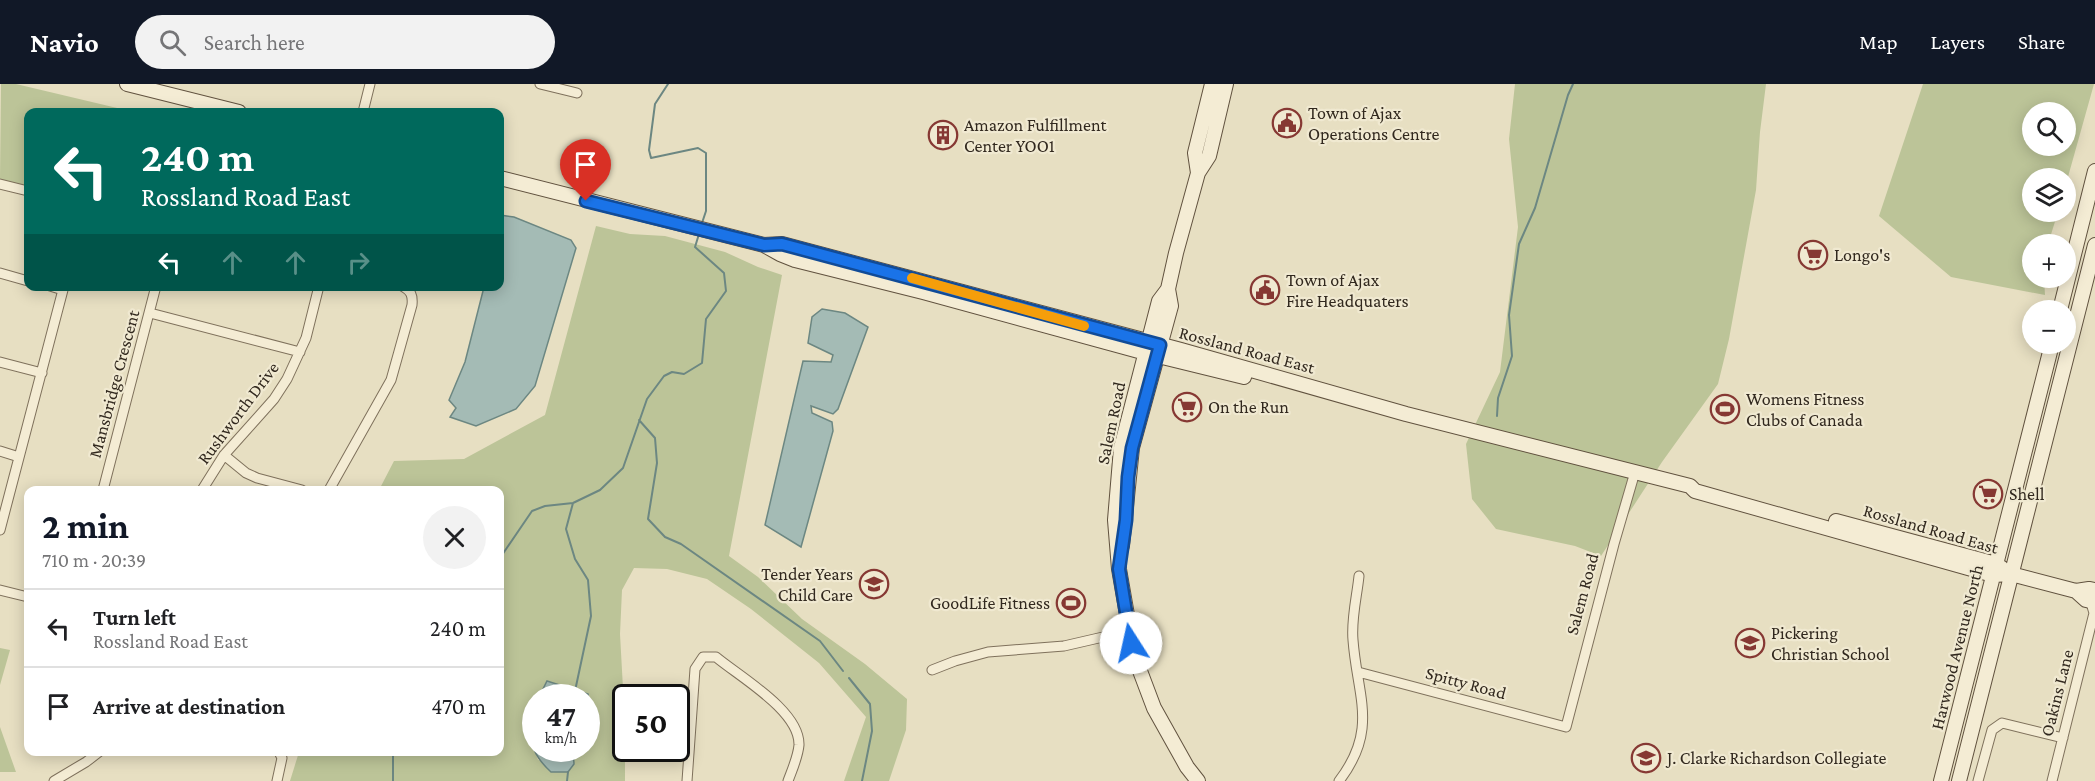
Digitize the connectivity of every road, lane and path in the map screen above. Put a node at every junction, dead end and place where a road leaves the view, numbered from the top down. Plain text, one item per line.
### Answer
1 (127, 84) edge
2 (370, 84) edge
3 (543, 84) edge
4 (1212, 84) edge
5 (1226, 84) edge
6 (577, 93) dead end
7 (223, 108) edge
8 (364, 108) edge
9 (2095, 171) edge
10 (1198, 173) junction
11 (504, 179) edge
12 (0, 184) edge
13 (24, 190) edge
14 (2079, 233) junction
15 (2095, 238) edge
16 (2095, 245) edge
17 (0, 273) edge
18 (24, 280) edge
19 (62, 291) edge
20 (155, 291) edge
21 (318, 291) edge
22 (409, 291) edge
23 (2062, 300) edge
24 (150, 313) junction
25 (1153, 349) junction
26 (300, 352) junction
27 (2049, 354) edge
28 (0, 362) edge
29 (42, 373) junction
30 (2042, 382) junction
31 (2060, 386) junction
32 (0, 452) edge
33 (224, 454) junction
34 (19, 457) junction
35 (1635, 472) junction
36 (105, 486) edge
37 (204, 486) edge
38 (287, 486) edge
39 (331, 486) edge
40 (0, 530) edge
41 (1995, 569) junction
42 (2011, 574) junction
43 (1359, 576) dead end
44 (0, 590) edge
45 (24, 596) edge
46 (2094, 604) edge
47 (1129, 631) junction
48 (932, 670) dead end
49 (1358, 672) junction
50 (1566, 726) joint
51 (2063, 738) junction
52 (94, 756) edge
53 (281, 756) edge
54 (54, 781) edge
55 (277, 781) edge
56 (687, 781) edge
57 (788, 781) edge
58 (1198, 781) edge
59 (1339, 781) edge
60 (1941, 781) edge
61 (1959, 781) edge
62 (1978, 781) edge
63 (2052, 781) edge

1 - 7 main road
2 - 8 street
3 - 6 street
4 - 10 main road, Salem Road
5 - 10 main road, Salem Road
9 - 14 main road
10 - 25 main road, Salem Road
11 - 25 main road, Rossland Road East
12 - 13 street
14 - 15 main road
14 - 23 main road
16 - 31 main road, Harwood Avenue North
17 - 18 street
19 - 29 street
20 - 24 street, Mansbridge Crescent
21 - 26 street, Rushworth Drive
22 - 39 street
24 - 26 street
24 - 36 street, Mansbridge Crescent
25 - 35 main road, Rossland Road East
25 - 47 main road, Salem Road
26 - 33 street, Rushworth Drive
27 - 30 main road, Harwood Avenue North
28 - 29 street
29 - 34 street
30 - 31 main road
30 - 41 main road, Harwood Avenue North
31 - 42 main road, Harwood Avenue North
32 - 34 street
33 - 37 street, Rushworth Drive
33 - 38 street
34 - 40 street
35 - 41 main road, Rossland Road East
35 - 50 street, Salem Road
41 - 42 main road, Rossland Road East
41 - 60 main road, Harwood Avenue North
42 - 46 main road, Rossland Road East
42 - 61 main road, Harwood Avenue North
43 - 49 street
44 - 45 street
46 - 51 street, Oakins Lane
47 - 48 street
47 - 58 main road, Salem Road
49 - 50 street, Spitty Road
49 - 59 street
51 - 62 street
51 - 63 street, Oakins Lane
52 - 54 street
53 - 55 street
56 - 57 street

